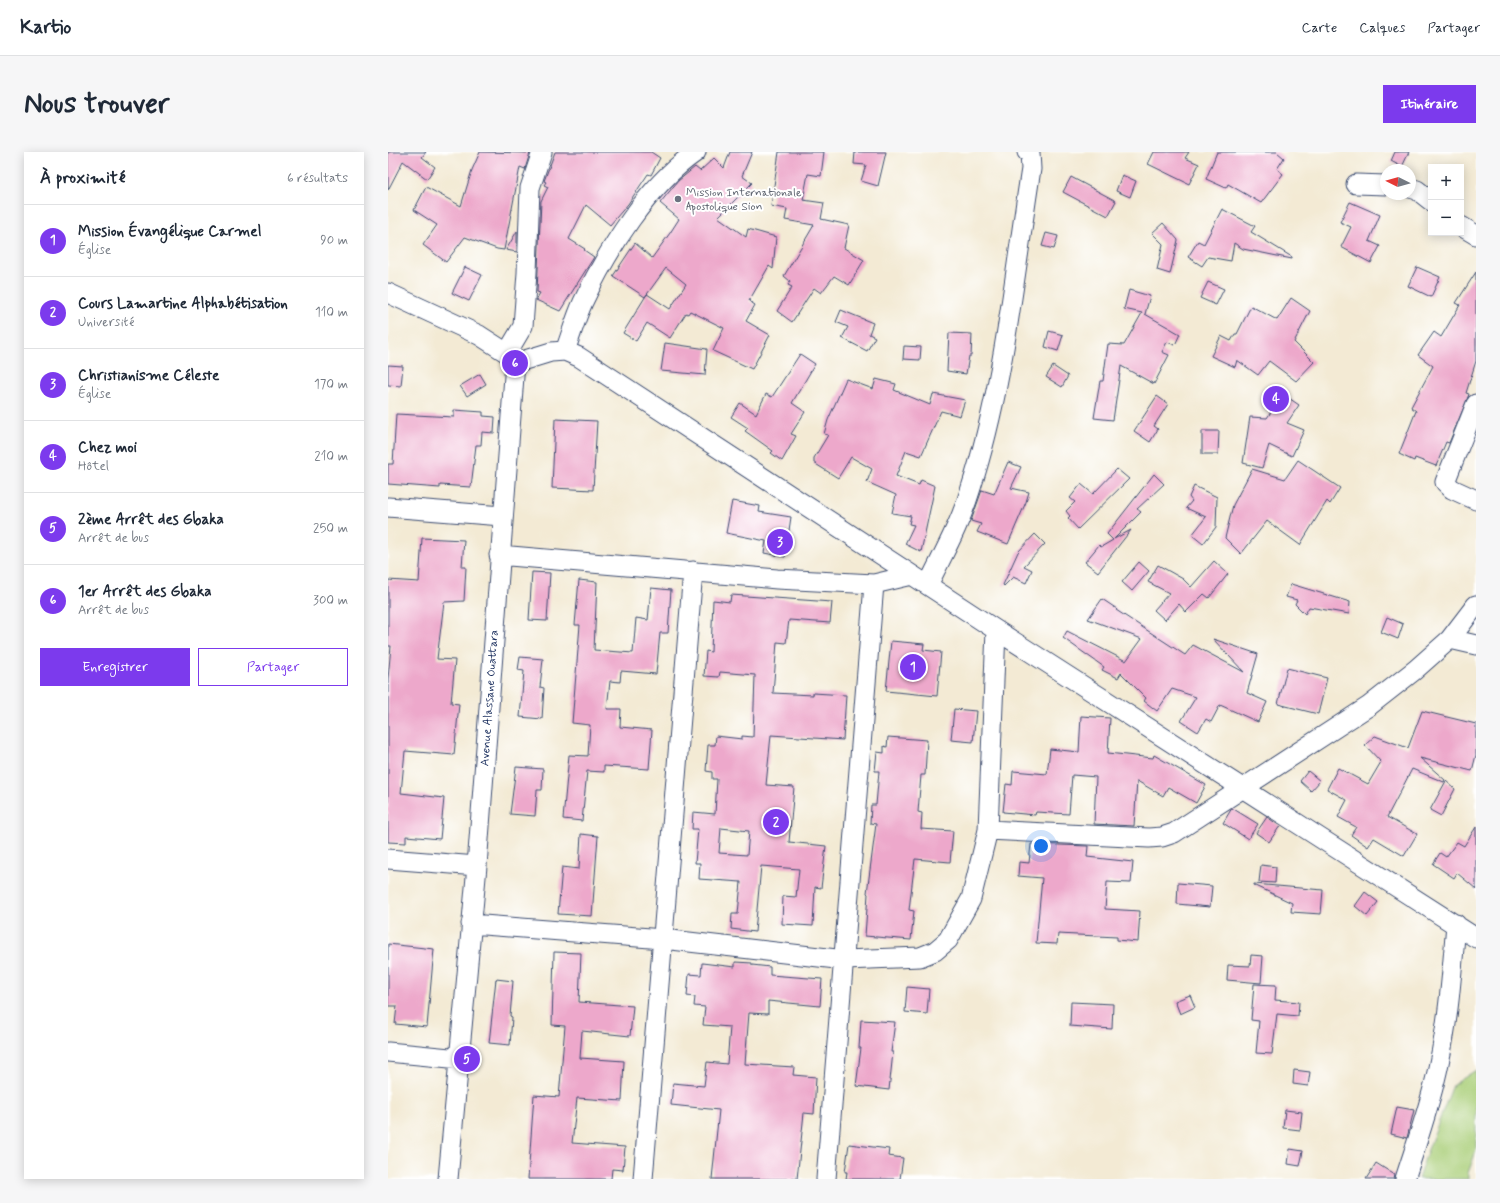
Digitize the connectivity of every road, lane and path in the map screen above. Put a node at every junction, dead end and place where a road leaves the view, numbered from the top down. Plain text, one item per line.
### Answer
1 (542, 152) edge
2 (696, 152) edge
3 (1027, 152) edge
4 (1356, 184) dead end
5 (1380, 186) edge
6 (1416, 190) edge
7 (1430, 200) edge
8 (1464, 228) edge
9 (1476, 235) edge
10 (388, 294) edge
11 (565, 351) junction
12 (511, 358) junction
13 (1476, 404) edge
14 (1476, 500) edge
15 (388, 506) edge
16 (502, 516) junction
17 (499, 555) junction
18 (693, 571) junction
19 (912, 575) junction
20 (874, 584) junction
21 (928, 585) junction
22 (1476, 605) edge
23 (996, 630) junction
24 (1450, 639) junction
25 (1476, 645) edge
26 (1243, 788) junction
27 (988, 830) junction
28 (388, 859) edge
29 (477, 866) junction
30 (471, 924) junction
31 (1456, 924) junction
32 (1476, 938) edge
33 (663, 939) junction
34 (845, 960) junction
35 (388, 1052) edge
36 (460, 1058) junction
37 (448, 1179) edge
38 (644, 1179) edge
39 (826, 1179) edge
40 (1405, 1179) edge

1 - 12 street
2 - 11 street
3 - 21 street
4 - 5 street
6 - 7 street
8 - 9 street
10 - 12 street
11 - 12 street
11 - 19 street
12 - 16 street, Avenue Alassane Ouattara
13 - 14 street
15 - 16 street
16 - 17 street, Avenue Alassane Ouattara
17 - 18 street
17 - 29 street, Avenue Alassane Ouattara
18 - 20 street
18 - 33 street
19 - 20 street
19 - 21 street
20 - 34 street
21 - 23 street
22 - 24 street
23 - 26 street
23 - 27 street
24 - 25 street
24 - 26 street
26 - 27 street
26 - 31 street
27 - 34 street
28 - 29 street
29 - 30 street, Avenue Alassane Ouattara
30 - 33 street
30 - 36 street, Avenue Alassane Ouattara
31 - 32 street
31 - 40 street
33 - 34 street
33 - 38 street
34 - 39 street
35 - 36 street
36 - 37 street, Avenue Alassane Ouattara

